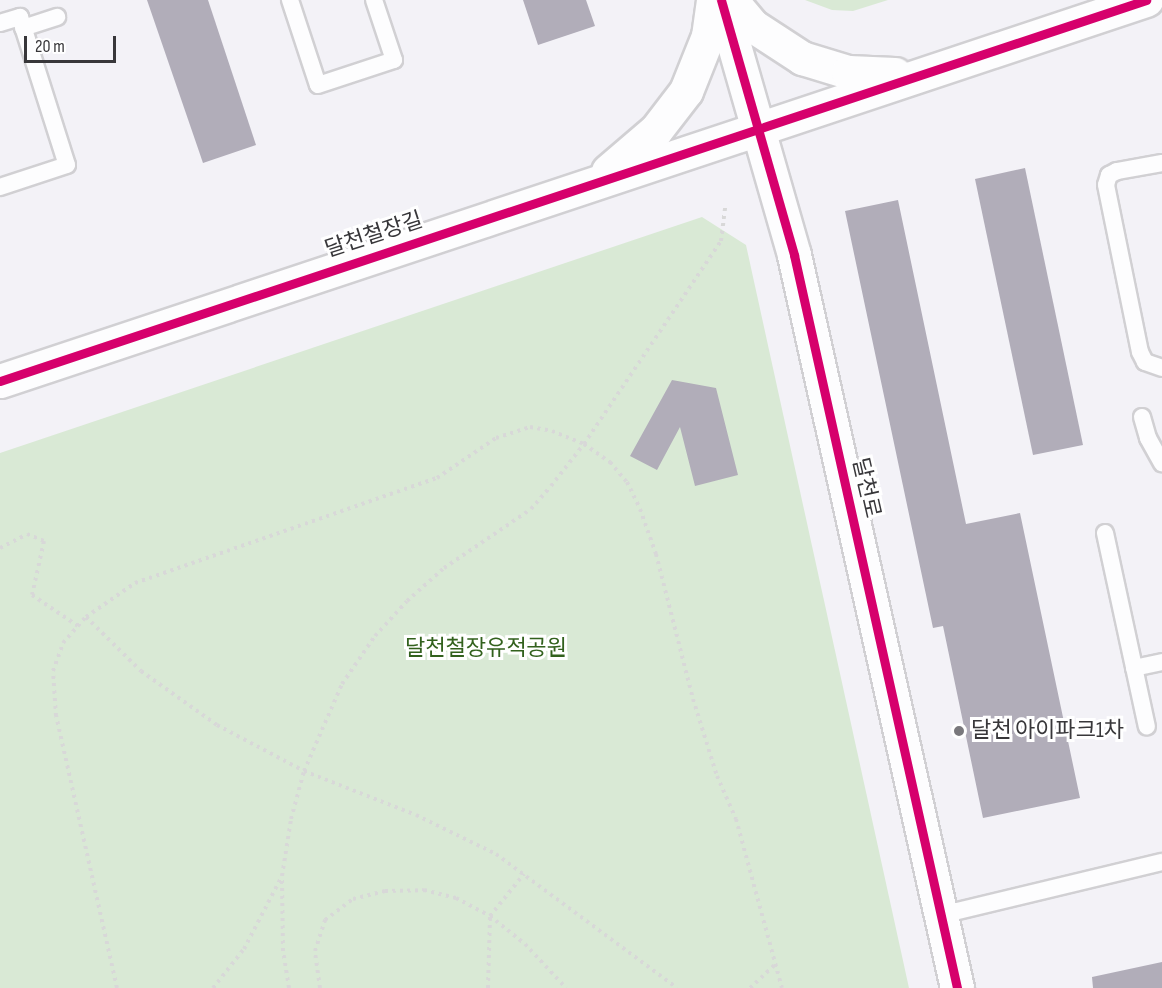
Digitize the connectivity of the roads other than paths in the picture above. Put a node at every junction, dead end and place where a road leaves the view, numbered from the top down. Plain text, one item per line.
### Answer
1 (290, 0) edge
2 (374, 0) edge
3 (713, 0) edge
4 (721, 0) edge
5 (731, 0) edge
6 (1146, 0) edge
7 (57, 17) dead end
8 (0, 23) edge
9 (23, 28) junction
10 (930, 71) junction
11 (760, 127) junction
12 (1162, 163) edge
13 (0, 187) edge
14 (580, 187) junction
15 (1162, 368) edge
16 (0, 381) edge
17 (1142, 417) dead end
18 (1162, 463) edge
19 (1105, 533) dead end
20 (1162, 662) edge
21 (1134, 668) junction
22 (1147, 727) dead end
23 (1162, 862) edge
24 (941, 915) junction
25 (957, 988) edge

1 - 2 lane
3 - 14 street
4 - 11 street, 달천로
5 - 10 street
6 - 10 street
7 - 9 lane
8 - 9 lane
9 - 13 lane
10 - 11 street, 달천철장길
11 - 14 street, 달천철장길
11 - 24 street, 달천로
12 - 15 lane
14 - 16 street, 달천철장길
17 - 18 lane
19 - 21 lane
20 - 21 lane
21 - 22 lane
23 - 24 lane
24 - 25 street, 달천로

